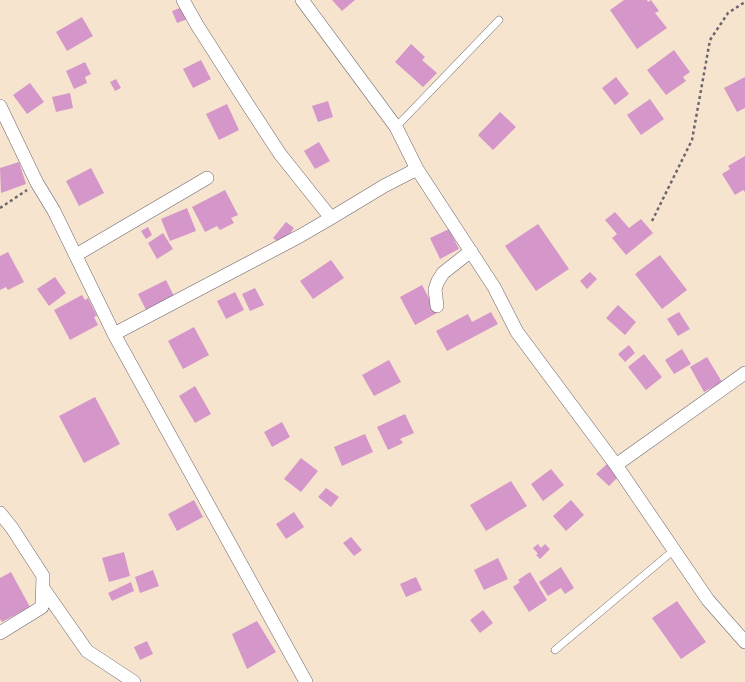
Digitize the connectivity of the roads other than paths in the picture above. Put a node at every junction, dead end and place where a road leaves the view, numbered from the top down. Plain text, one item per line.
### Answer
1 (183, 0) edge
2 (302, 0) edge
3 (499, 20) dead end
4 (0, 106) edge
5 (396, 127) junction
6 (417, 169) junction
7 (207, 178) dead end
8 (331, 218) junction
9 (471, 251) junction
10 (76, 255) junction
11 (436, 306) dead end
12 (114, 334) junction
13 (745, 374) edge
14 (616, 465) junction
15 (0, 513) edge
16 (674, 550) junction
17 (43, 588) junction
18 (0, 633) edge
19 (745, 642) edge
20 (555, 650) dead end
21 (134, 682) edge
22 (306, 682) edge

1 - 8 street
2 - 5 street
3 - 5 lane
4 - 10 street
5 - 6 street
6 - 8 street
6 - 9 street
7 - 10 street
8 - 12 street
9 - 11 street
9 - 14 street
10 - 12 street
12 - 22 street
13 - 14 street
14 - 16 street
15 - 17 street
16 - 19 street
16 - 20 lane
17 - 18 street
17 - 21 street

